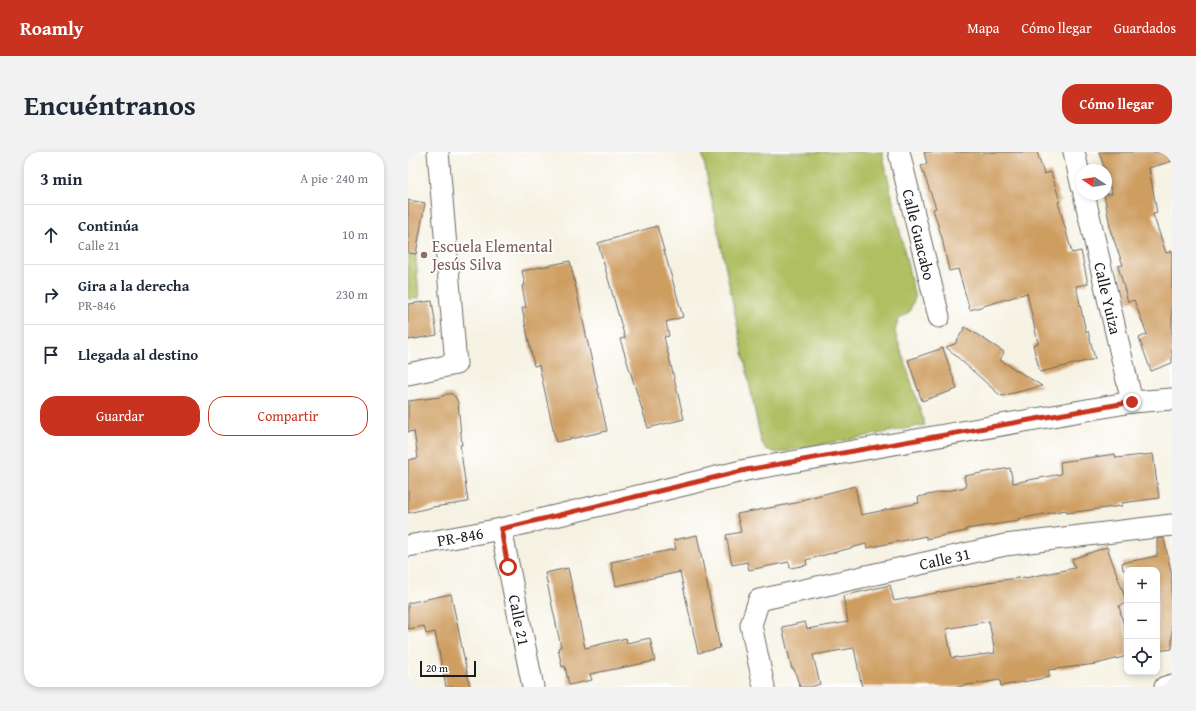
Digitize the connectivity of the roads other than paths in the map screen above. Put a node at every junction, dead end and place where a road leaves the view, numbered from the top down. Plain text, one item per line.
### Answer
1 (438, 152) edge
2 (899, 152) edge
3 (1074, 152) edge
4 (1077, 164) edge
5 (1085, 200) edge
6 (939, 317) dead end
7 (408, 374) edge
8 (1172, 399) edge
9 (1132, 402) junction
10 (1172, 525) edge
11 (501, 529) junction
12 (408, 546) edge
13 (1172, 686) edge
14 (533, 687) edge
15 (764, 687) edge
16 (1165, 687) edge

1 - 7 street
2 - 6 street, Calle Guacabo
3 - 4 street
5 - 9 street, Calle Yuiza
8 - 9 street, PR-846 / PR-846
9 - 11 street, PR-846 / PR-846
10 - 15 street, Calle 31
11 - 12 street, PR-846 / PR-846
11 - 14 street, Calle 21
13 - 16 street

